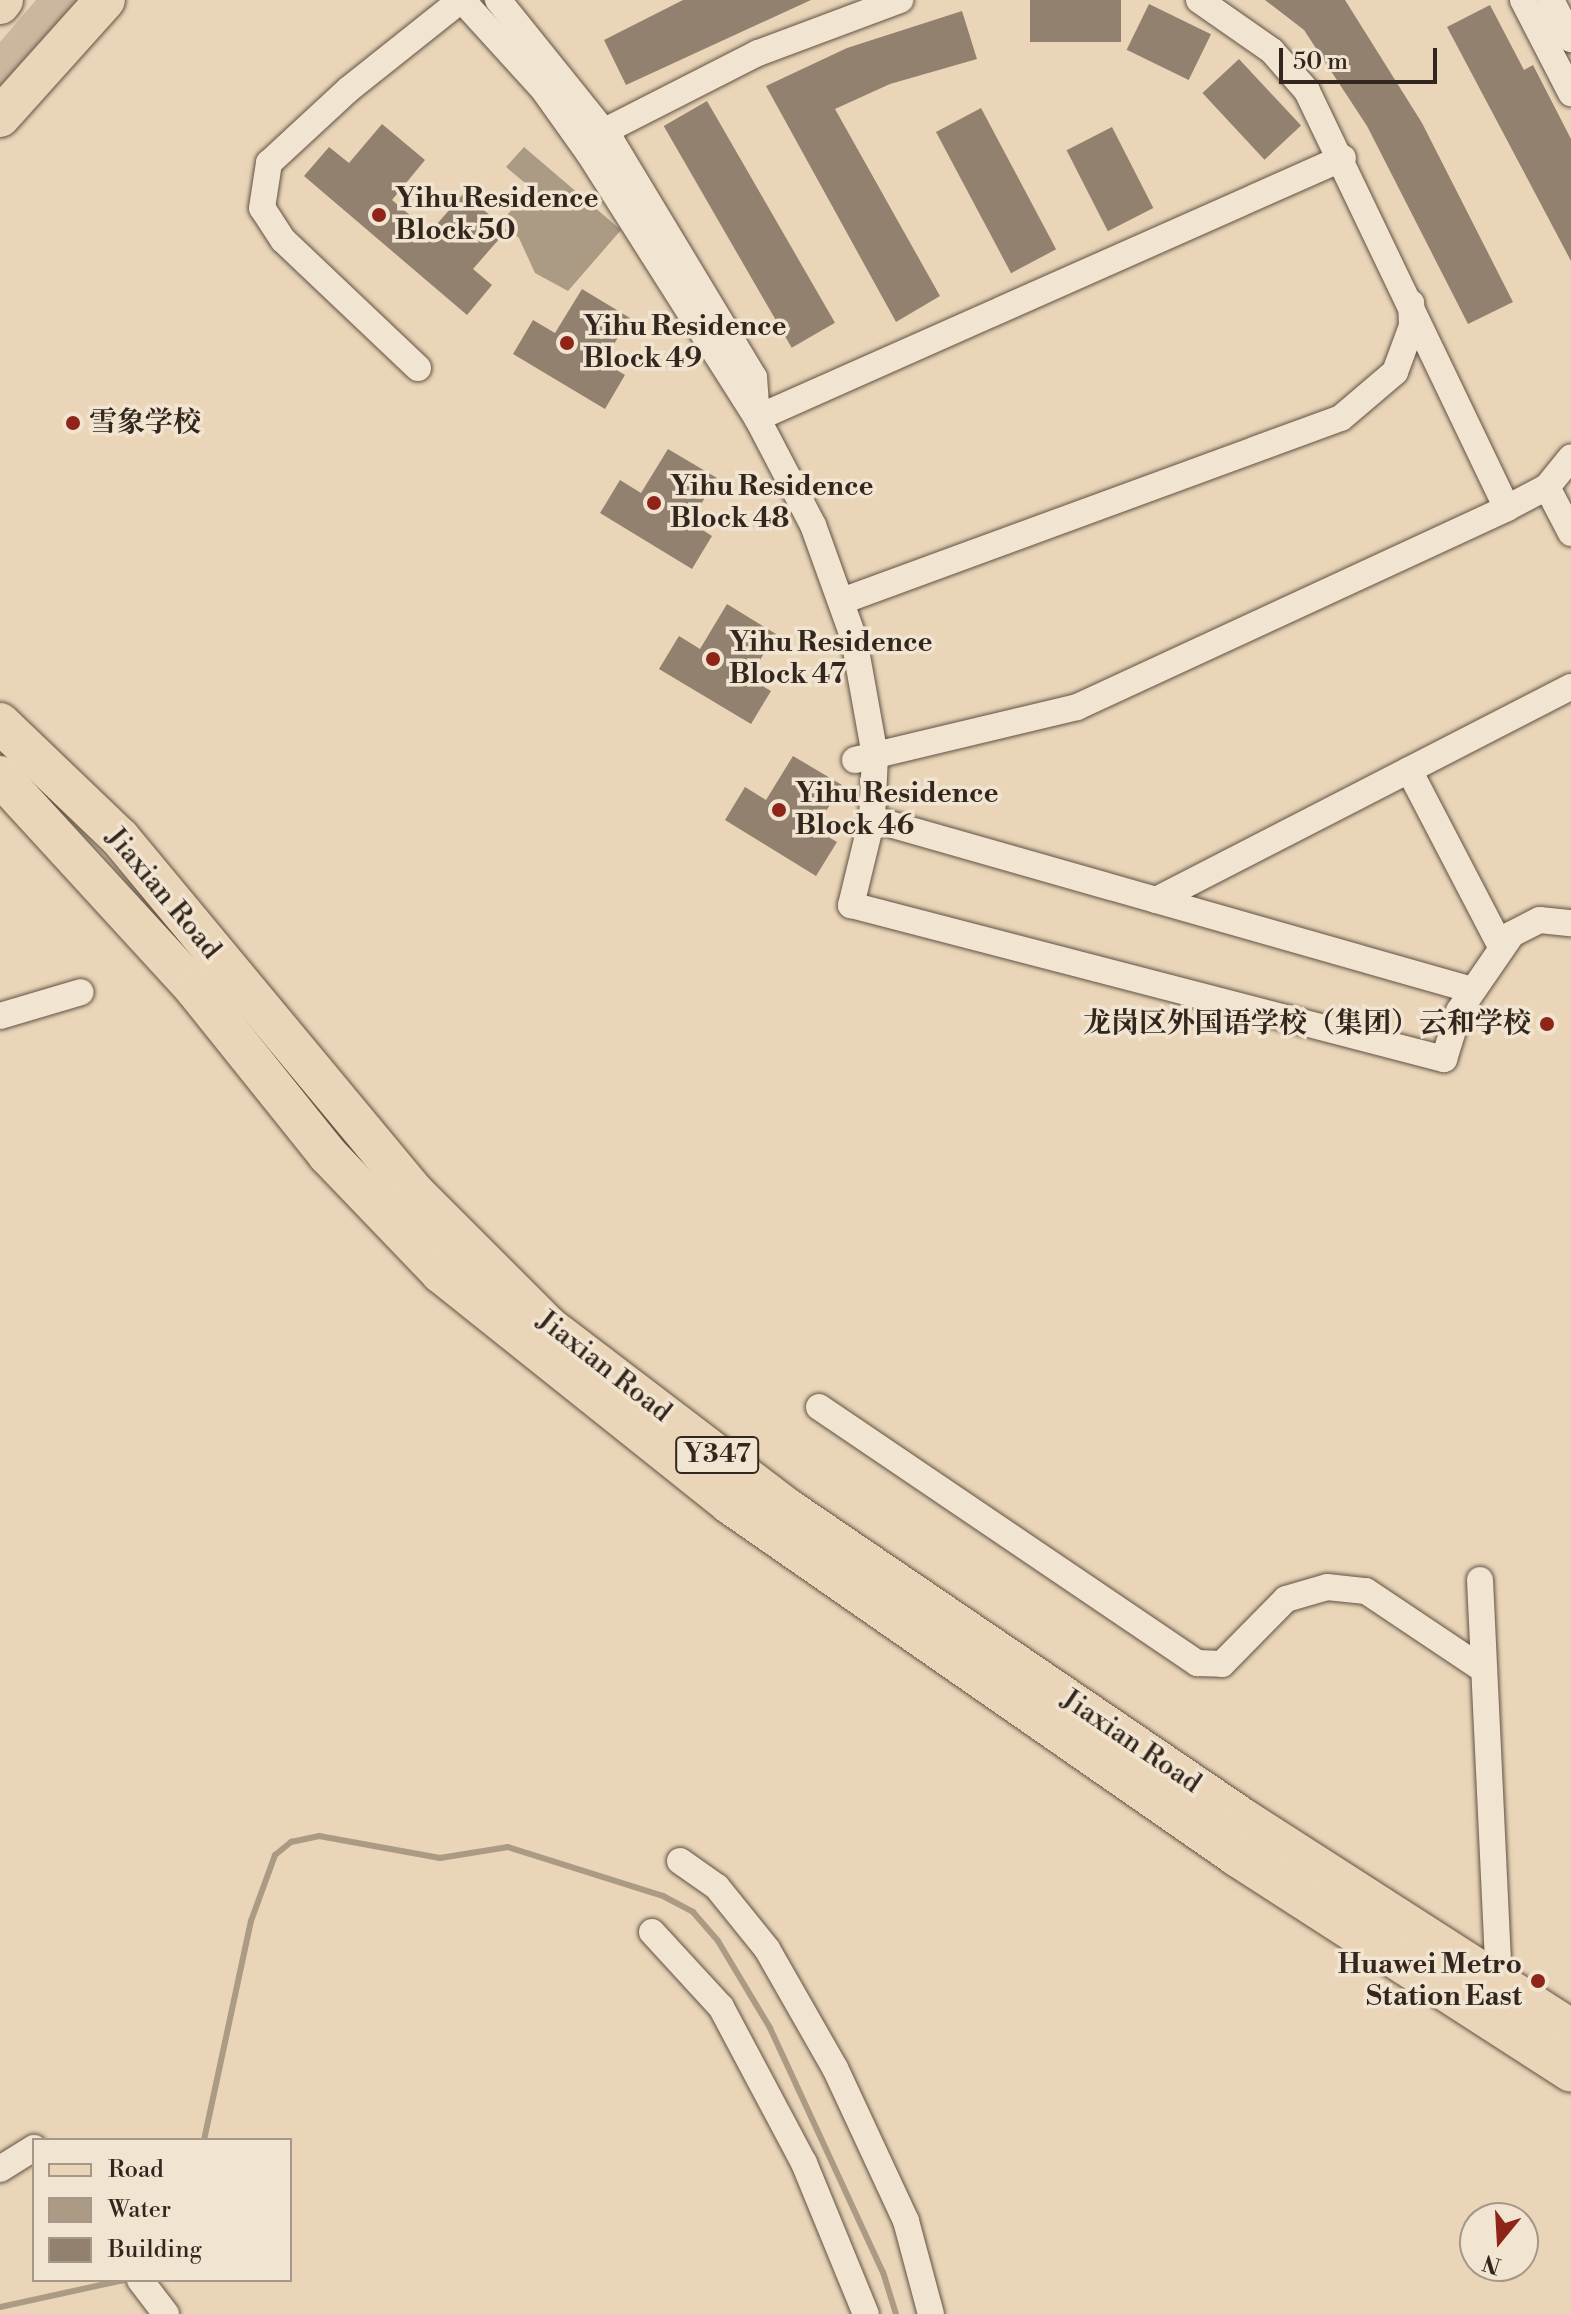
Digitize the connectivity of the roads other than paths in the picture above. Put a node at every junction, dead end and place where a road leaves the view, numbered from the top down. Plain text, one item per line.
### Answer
1 (105, 0) edge
2 (462, 0) edge
3 (498, 0) edge
4 (900, 0) edge
5 (1199, 0) edge
6 (1523, 0) edge
7 (1551, 0) edge
8 (1571, 39) edge
9 (1571, 93) edge
10 (0, 117) edge
11 (593, 137) junction
12 (1343, 158) junction
13 (1411, 303) junction
14 (418, 368) dead end
15 (757, 418) junction
16 (1571, 457) edge
17 (1547, 487) junction
18 (1507, 508) junction
19 (1571, 533) edge
20 (842, 601) junction
21 (1571, 687) edge
22 (0, 723) edge
23 (865, 758) junction
24 (1409, 770) junction
25 (0, 776) edge
26 (872, 819) junction
27 (1156, 900) junction
28 (1571, 923) edge
29 (1501, 947) junction
30 (1472, 990) junction
31 (81, 992) dead end
32 (0, 1016) edge
33 (819, 1407) dead end
34 (1480, 1580) dead end
35 (1481, 1668) junction
36 (680, 1861) dead end
37 (652, 1932) dead end
38 (1499, 1979) junction
39 (1571, 2029) edge
40 (1571, 2072) edge
41 (32, 2149) edge
42 (0, 2169) edge
43 (142, 2283) edge
44 (166, 2314) edge
45 (866, 2314) edge
46 (931, 2314) edge

1 - 10 main road
2 - 11 street
2 - 14 street
3 - 11 street
4 - 11 street
5 - 12 street
6 - 9 street
7 - 8 street
11 - 15 street
12 - 13 street
12 - 15 street
13 - 18 street
13 - 20 street
15 - 20 street
16 - 17 street
17 - 18 street
17 - 19 street
18 - 23 street
20 - 23 street
21 - 24 street
22 - 38 main road, Jiaxian Road / Y347
23 - 26 street
24 - 27 street
24 - 29 street
25 - 40 main road, Jiaxian Road / Y347
26 - 27 street
26 - 30 street
27 - 30 street
28 - 29 street
29 - 30 street
31 - 32 street
33 - 35 street
34 - 35 street
35 - 38 street
36 - 46 street
37 - 45 street
38 - 39 main road, Jiaxian Road / Y347
41 - 42 street
43 - 44 street

